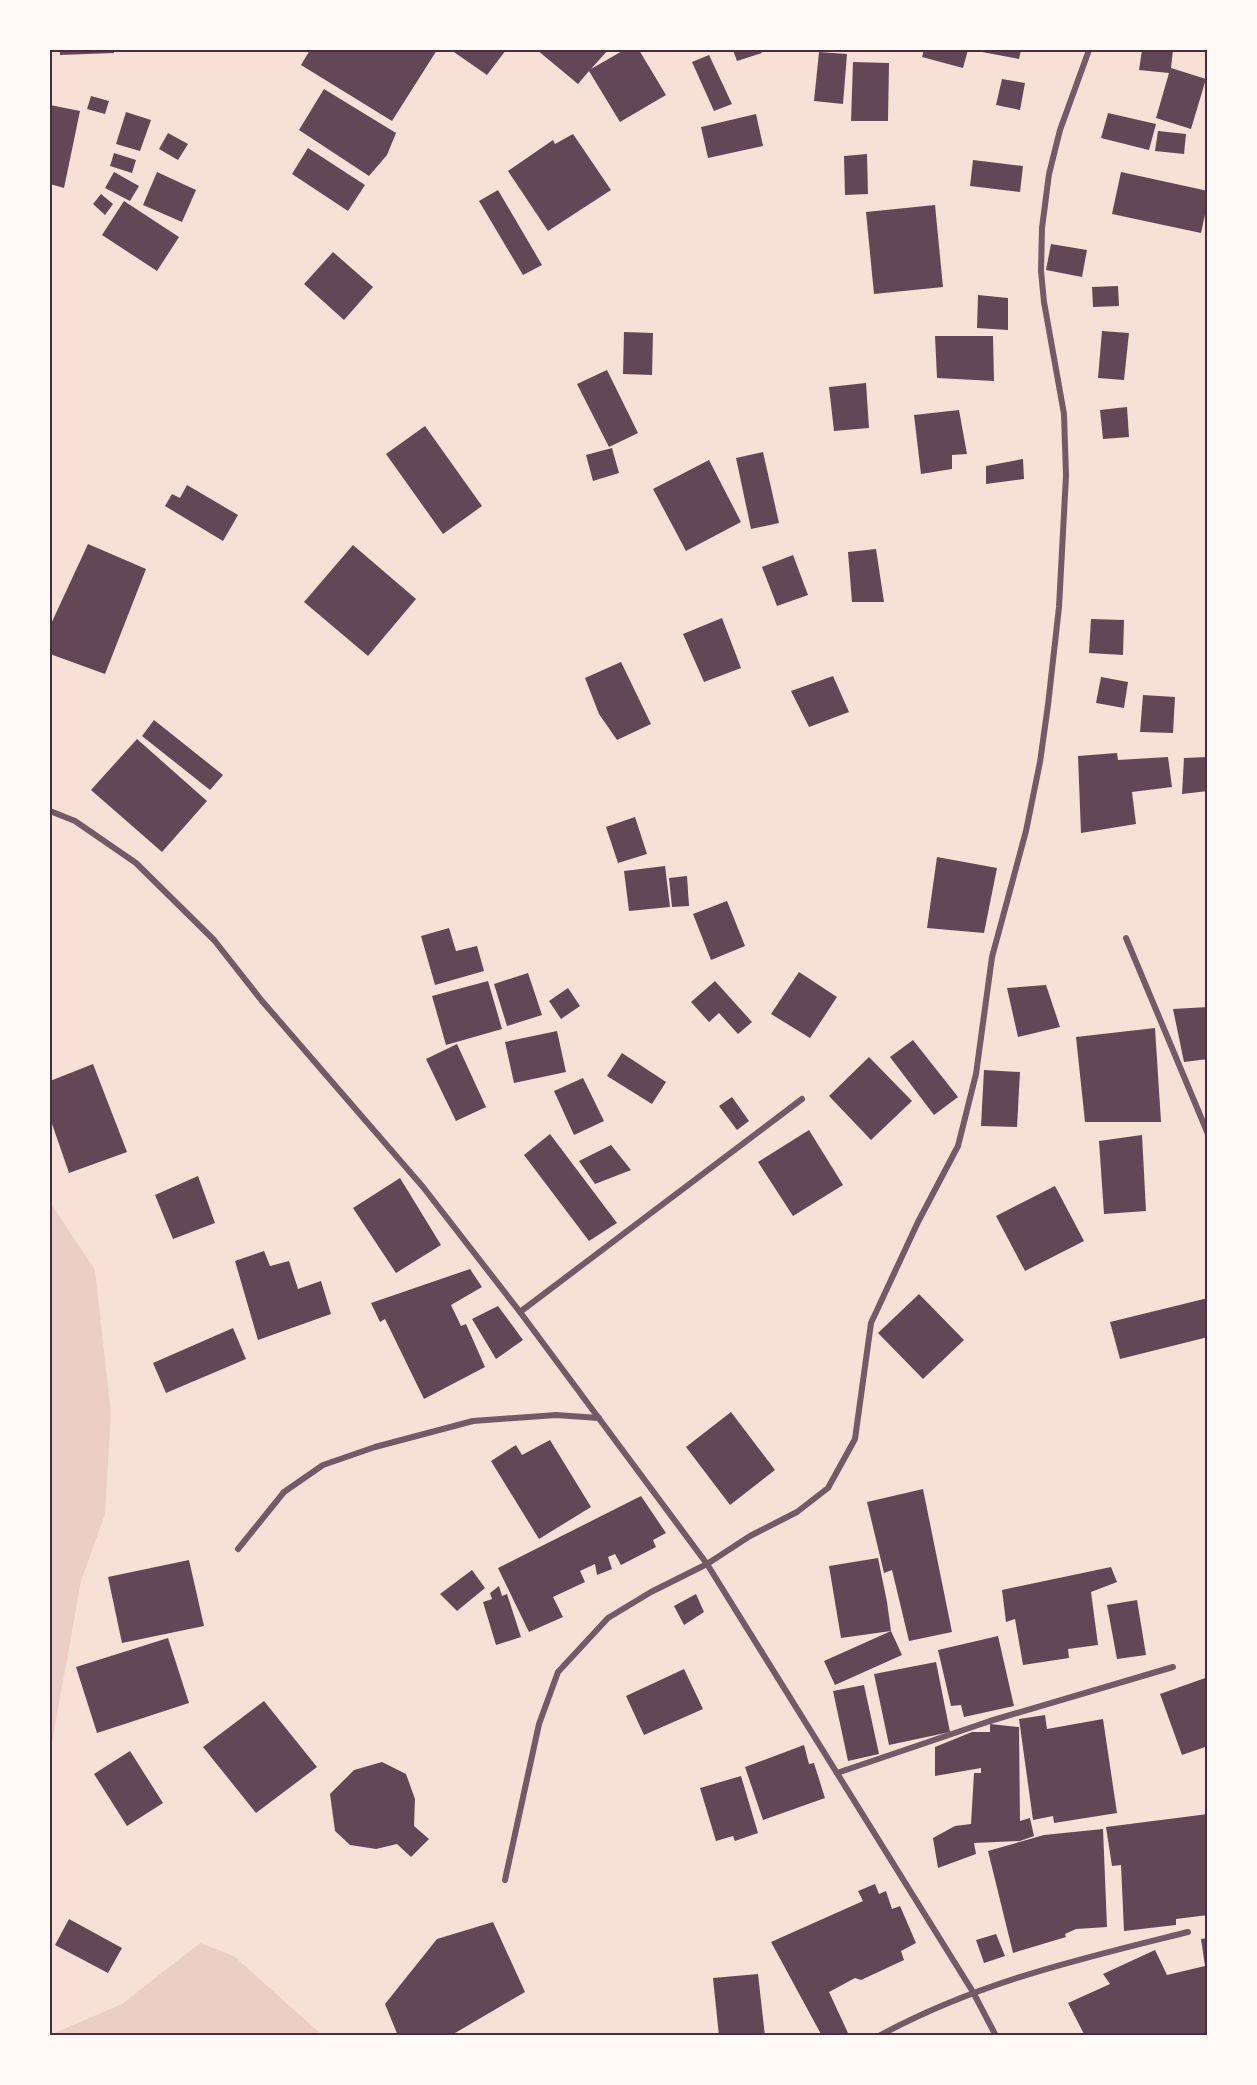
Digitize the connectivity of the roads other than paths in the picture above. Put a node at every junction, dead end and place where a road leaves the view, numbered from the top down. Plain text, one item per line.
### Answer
1 (1089, 50) edge
2 (50, 811) edge
3 (1126, 938) dead end
4 (802, 1099) dead end
5 (1208, 1134) edge
6 (520, 1312) junction
7 (599, 1418) junction
8 (238, 1549) dead end
9 (707, 1564) junction
10 (1173, 1667) dead end
11 (837, 1773) junction
12 (506, 1880) dead end
13 (1188, 1932) dead end
14 (973, 1992) junction
15 (879, 2036) edge
16 (996, 2036) edge

1 - 9 street
2 - 6 street
3 - 5 street
4 - 6 street
6 - 7 street
7 - 8 street
7 - 9 street
9 - 11 street
9 - 12 street
10 - 11 street
11 - 14 street
13 - 14 street
14 - 15 street
14 - 16 street

